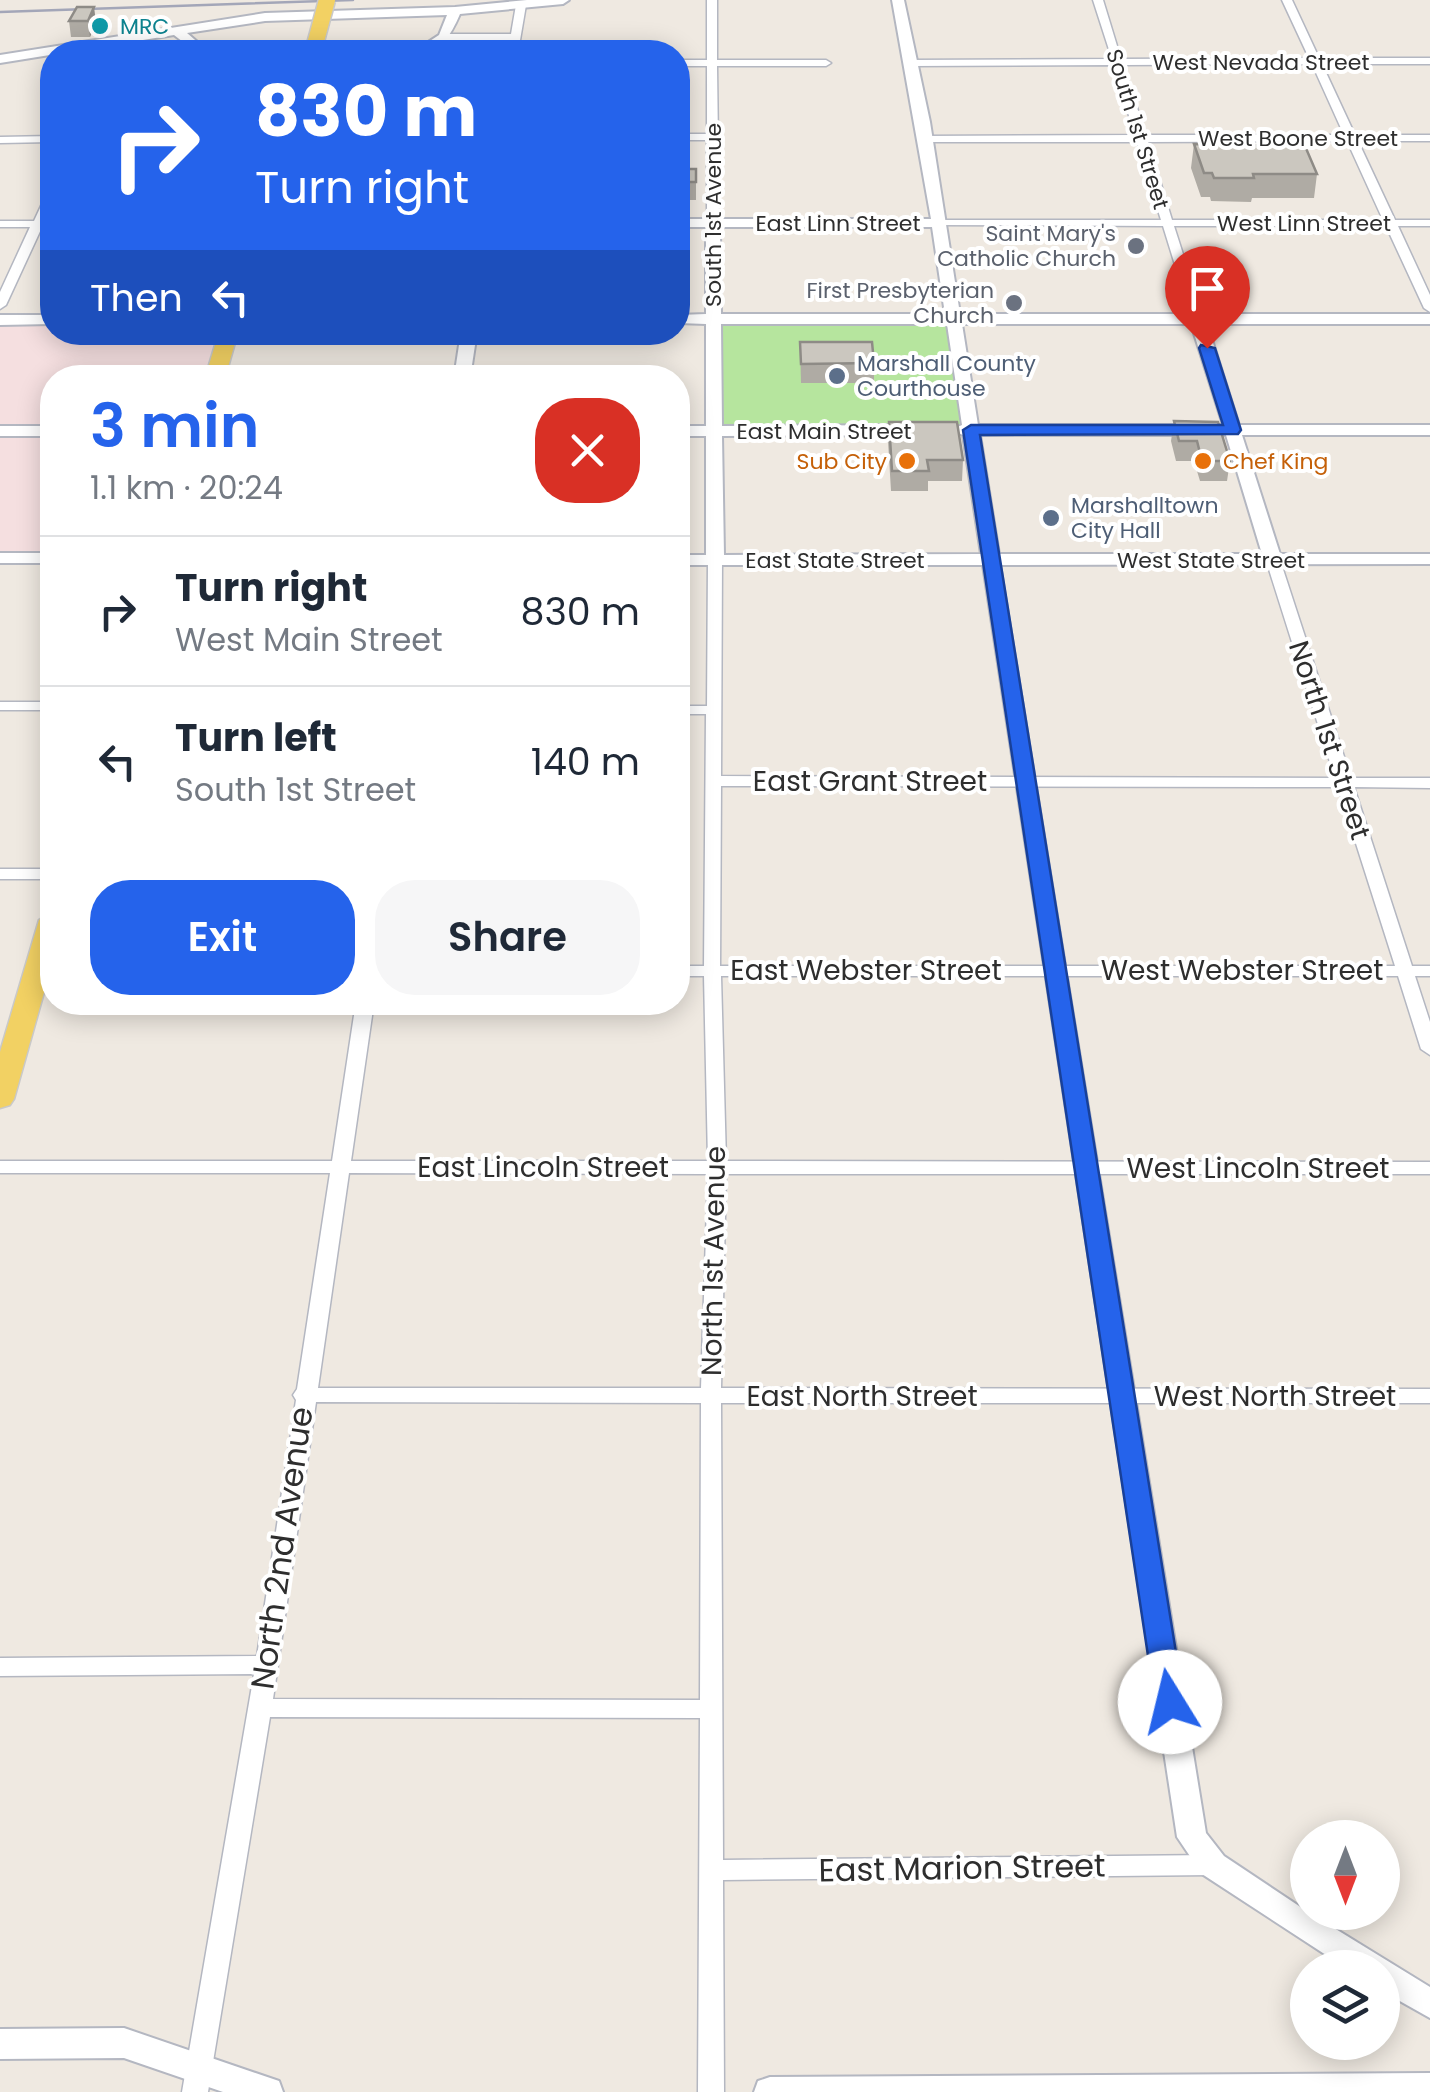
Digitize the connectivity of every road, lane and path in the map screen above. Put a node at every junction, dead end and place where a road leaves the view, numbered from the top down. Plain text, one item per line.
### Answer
1 (328, 0) edge
2 (563, 0) edge
3 (712, 0) edge
4 (898, 0) edge
5 (1098, 0) edge
6 (1287, 0) edge
7 (520, 5) junction
8 (454, 11) junction
9 (176, 31) junction
10 (444, 37) junction
11 (515, 37) junction
12 (139, 40) edge
13 (188, 40) edge
14 (316, 40) edge
15 (439, 40) edge
16 (515, 40) edge
17 (40, 53) edge
18 (0, 59) edge
19 (1430, 61) edge
20 (712, 62) junction
21 (826, 62) dead end
22 (911, 62) dead end
23 (1117, 62) junction
24 (1316, 62) junction
25 (690, 63) edge
26 (690, 137) edge
27 (712, 137) junction
28 (926, 138) junction
29 (1141, 138) junction
30 (1351, 138) junction
31 (1430, 138) edge
32 (40, 139) edge
33 (0, 140) edge
34 (40, 220) edge
35 (690, 223) edge
36 (712, 223) junction
37 (938, 223) junction
38 (1391, 223) junction
39 (1430, 223) edge
40 (0, 224) edge
41 (38, 224) junction
42 (1168, 224) junction
43 (0, 305) edge
44 (1430, 308) edge
45 (953, 318) junction
46 (690, 319) edge
47 (713, 319) junction
48 (1430, 319) edge
49 (0, 320) edge
50 (40, 320) edge
51 (1198, 320) junction
52 (971, 430) junction
53 (1232, 430) junction
54 (1430, 430) edge
55 (0, 431) edge
56 (40, 431) edge
57 (690, 431) edge
58 (713, 431) junction
59 (0, 558) edge
60 (40, 558) edge
61 (1430, 559) edge
62 (690, 560) edge
63 (715, 560) junction
64 (992, 560) junction
65 (1273, 560) junction
66 (0, 706) edge
67 (40, 706) edge
68 (690, 710) edge
69 (713, 710) junction
70 (1026, 780) junction
71 (714, 782) junction
72 (1343, 782) junction
73 (1430, 783) edge
74 (0, 874) edge
75 (40, 874) edge
76 (1054, 970) junction
77 (1404, 970) junction
78 (1430, 970) edge
79 (690, 971) edge
80 (712, 971) junction
81 (40, 988) edge
82 (363, 1015) edge
83 (1430, 1049) edge
84 (0, 1098) edge
85 (339, 1165) junction
86 (0, 1167) edge
87 (717, 1168) junction
88 (1087, 1168) junction
89 (1430, 1168) edge
90 (304, 1395) junction
91 (711, 1396) junction
92 (1430, 1396) edge
93 (1120, 1397) junction
94 (265, 1665) junction
95 (0, 1667) edge
96 (260, 1708) junction
97 (710, 1708) junction
98 (1213, 1865) junction
99 (710, 1870) junction
100 (1345, 1950) edge
101 (1400, 1985) edge
102 (1430, 2004) edge
103 (0, 2044) edge
104 (197, 2081) edge
105 (1430, 2088) edge
106 (267, 2092) edge
107 (712, 2092) edge
108 (770, 2092) edge

1 - 14 main road, bridge
2 - 7 street
3 - 20 street, South 1st Avenue
4 - 28 street
5 - 23 street, South 1st Street
6 - 24 street
7 - 8 street
7 - 11 street
8 - 9 street
8 - 10 street
9 - 12 street
9 - 13 street
10 - 11 street
10 - 15 street
11 - 16 street
17 - 18 street
19 - 24 street, West Nevada Street
20 - 21 street
20 - 25 street
20 - 27 street, South 1st Avenue
22 - 23 street, West Nevada Street
23 - 24 street, West Nevada Street
23 - 29 street, South 1st Street
24 - 30 street
26 - 27 street
27 - 36 street, South 1st Avenue
28 - 29 street, West Boone Street
28 - 37 street
29 - 30 street, West Boone Street
29 - 42 street, South 1st Street
30 - 31 street, West Boone Street
30 - 38 street
32 - 33 street
34 - 41 street
35 - 36 street, East Linn Street
36 - 37 street, East Linn Street
36 - 47 street, South 1st Avenue
37 - 42 street, West Linn Street
37 - 45 street
38 - 39 street, West Linn Street
38 - 42 street, West Linn Street
38 - 44 street
40 - 41 street
41 - 43 street
42 - 51 street, South 1st Street
45 - 47 street
45 - 51 street
45 - 52 street
46 - 47 street
47 - 58 street, South 1st Avenue
48 - 51 street
49 - 50 street
51 - 53 street, South 1st Street
52 - 53 street, East Main Street
52 - 58 street, East Main Street
52 - 64 street
53 - 54 street, East Main Street
53 - 65 street, North 1st Street
55 - 56 street
57 - 58 street, East Main Street
58 - 63 street, North 1st Avenue
59 - 60 street
61 - 65 street, West State Street
62 - 63 street, East State Street
63 - 64 street, East State Street
63 - 69 street, North 1st Avenue
64 - 65 street, West State Street
64 - 70 street
65 - 72 street, North 1st Street
66 - 67 street
68 - 69 street
69 - 71 street, North 1st Avenue
70 - 71 street, East Grant Street
70 - 72 street, East Grant Street
70 - 76 street
71 - 80 street, North 1st Avenue
72 - 73 street, East Grant Street
72 - 77 street, North 1st Street
74 - 75 street
76 - 77 street, West Webster Street
76 - 80 street, East Webster Street
76 - 88 street
77 - 78 street, West Webster Street
77 - 83 street, North 1st Street
79 - 80 street, East Webster Street
80 - 87 street, North 1st Avenue
81 - 84 main road
82 - 85 street, North 2nd Avenue
85 - 86 street, East Lincoln Street
85 - 87 street, East Lincoln Street
85 - 90 street, North 2nd Avenue
87 - 88 street, East Lincoln Street
87 - 91 street, North 1st Avenue
88 - 89 street, West Lincoln Street
88 - 93 street
90 - 91 street, East North Street
90 - 94 street, North 2nd Avenue
91 - 93 street, East North Street
91 - 97 street, North 1st Avenue
92 - 93 street, West North Street
93 - 98 street
94 - 95 street
94 - 96 street, North 2nd Avenue
96 - 97 street
96 - 104 street, North 2nd Avenue
97 - 99 street, North 1st Avenue
98 - 99 street, East Marion Street
98 - 100 street
99 - 107 street, North 1st Avenue
101 - 102 street
103 - 104 street
104 - 106 street
105 - 108 street

